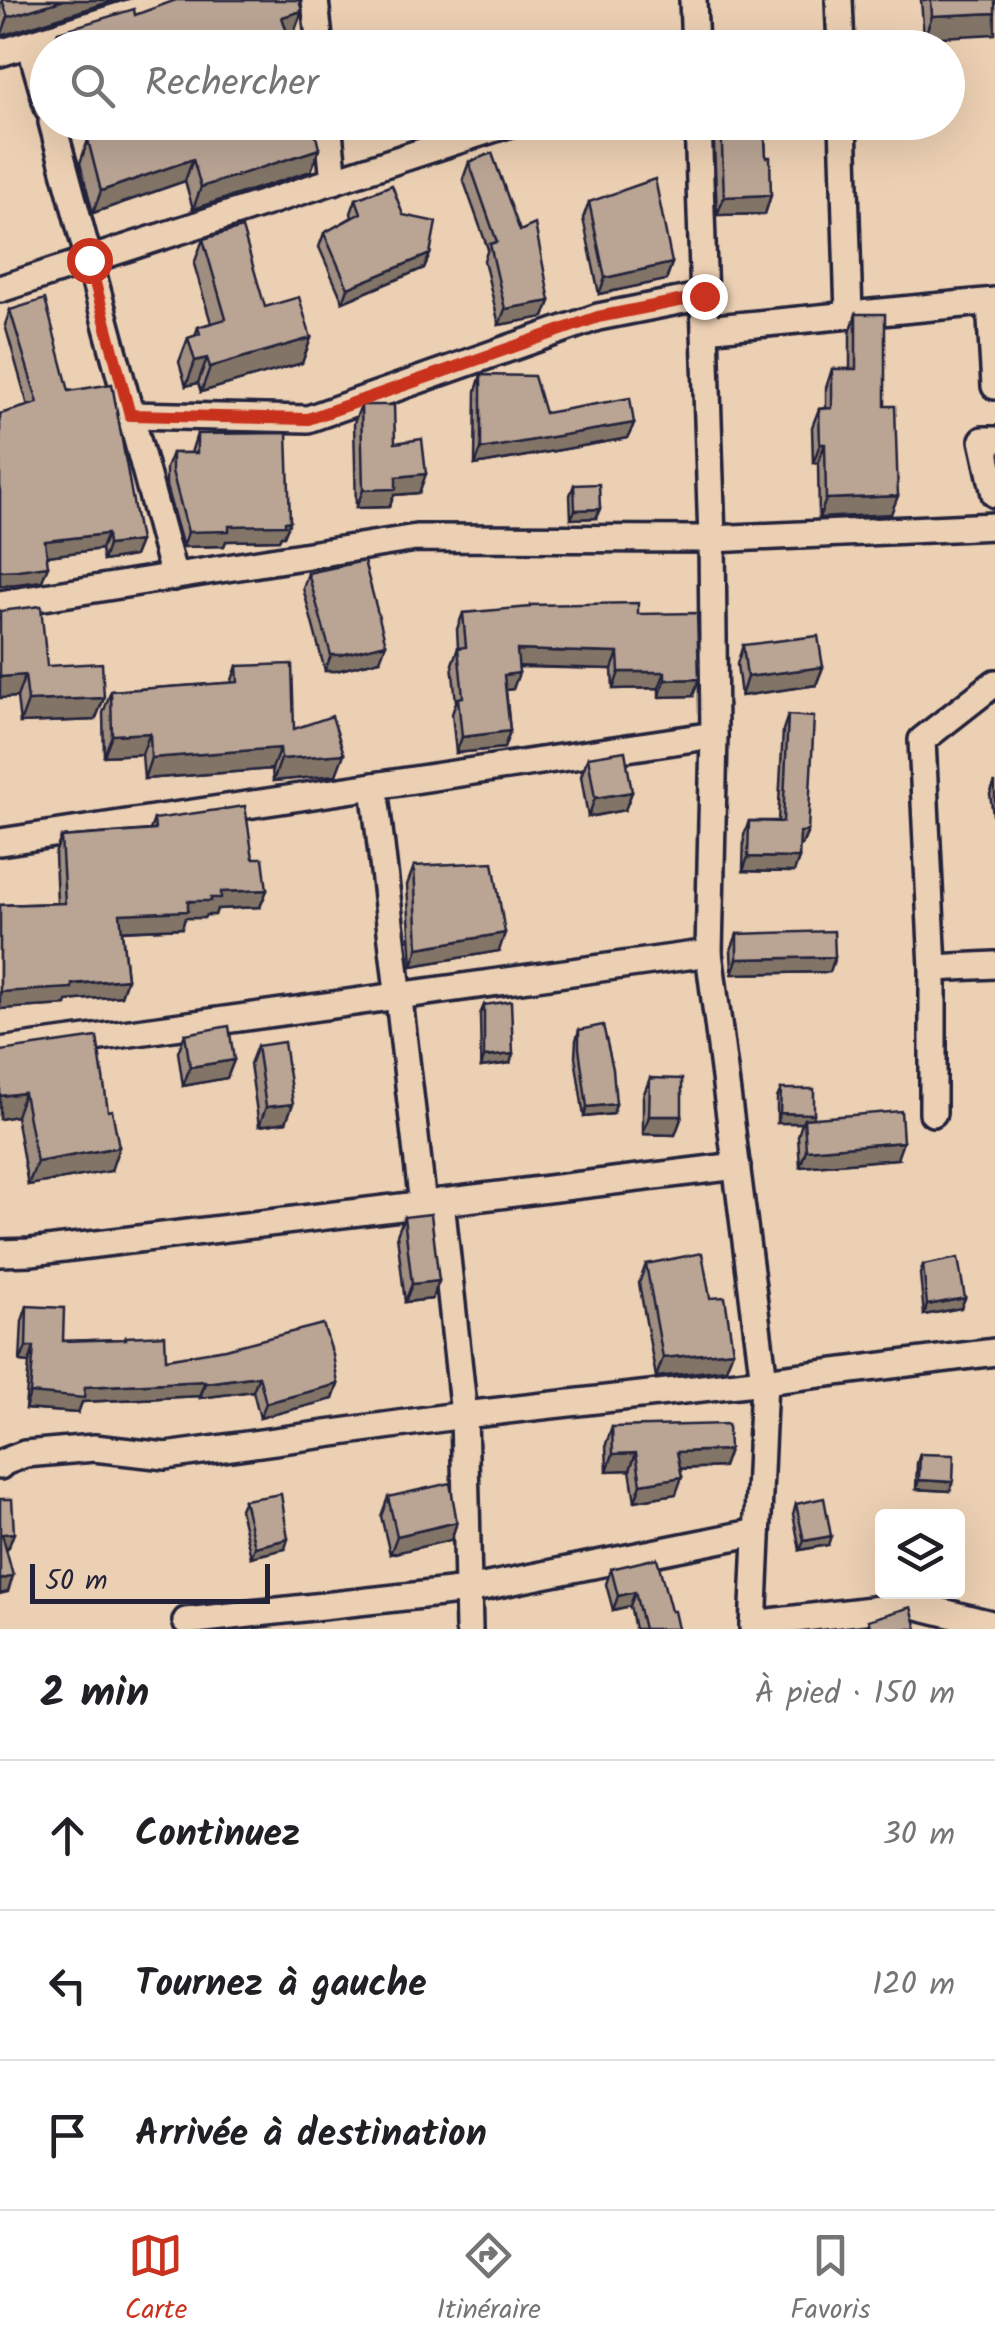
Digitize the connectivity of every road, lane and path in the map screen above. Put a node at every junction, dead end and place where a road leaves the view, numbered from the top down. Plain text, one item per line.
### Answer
1 (172, 0) edge
2 (316, 0) edge
3 (693, 0) edge
4 (839, 0) edge
5 (75, 30) edge
6 (318, 30) edge
7 (694, 30) edge
8 (840, 30) edge
9 (30, 44) edge
10 (0, 53) edge
11 (57, 140) edge
12 (330, 140) edge
13 (459, 140) edge
14 (699, 140) edge
15 (844, 140) edge
16 (334, 181) junction
17 (89, 260) junction
18 (0, 289) edge
19 (704, 296) junction
20 (992, 302) edge
21 (849, 315) junction
22 (705, 329) junction
23 (995, 386) edge
24 (130, 415) junction
25 (995, 440) edge
26 (995, 494) edge
27 (995, 526) edge
28 (712, 539) junction
29 (174, 576) junction
30 (0, 604) edge
31 (995, 683) edge
32 (714, 735) junction
33 (374, 786) junction
34 (0, 842) edge
35 (710, 953) junction
36 (995, 965) edge
37 (933, 968) junction
38 (398, 996) junction
39 (0, 1051) edge
40 (933, 1112) dead end
41 (736, 1166) junction
42 (432, 1204) junction
43 (0, 1253) edge
44 (995, 1352) edge
45 (764, 1382) junction
46 (464, 1415) junction
47 (0, 1466) edge
48 (758, 1532) junction
49 (468, 1590) junction
50 (186, 1621) dead end
51 (995, 1625) edge
52 (753, 1627) edge
53 (470, 1629) edge

1 - 5 street
2 - 6 street
3 - 7 street
4 - 8 street
9 - 10 street
11 - 17 street
12 - 16 street
13 - 16 street
14 - 19 street
15 - 21 street
16 - 17 street
17 - 18 street
17 - 24 street
19 - 22 street
19 - 24 street
20 - 21 street
20 - 23 street
21 - 22 street
22 - 28 street
24 - 29 street
25 - 26 street
27 - 28 street
28 - 29 street
28 - 32 street
29 - 30 street
31 - 37 street
32 - 33 street
32 - 35 street
33 - 34 street
33 - 38 street
35 - 38 street
35 - 41 street
36 - 37 street
37 - 40 street
38 - 39 street
38 - 42 street
41 - 42 street
41 - 45 street
42 - 43 street
42 - 46 street
44 - 45 street
45 - 46 street
45 - 48 street
46 - 47 street
46 - 49 street
48 - 49 street
48 - 52 street
49 - 50 street
49 - 53 street
51 - 52 street

